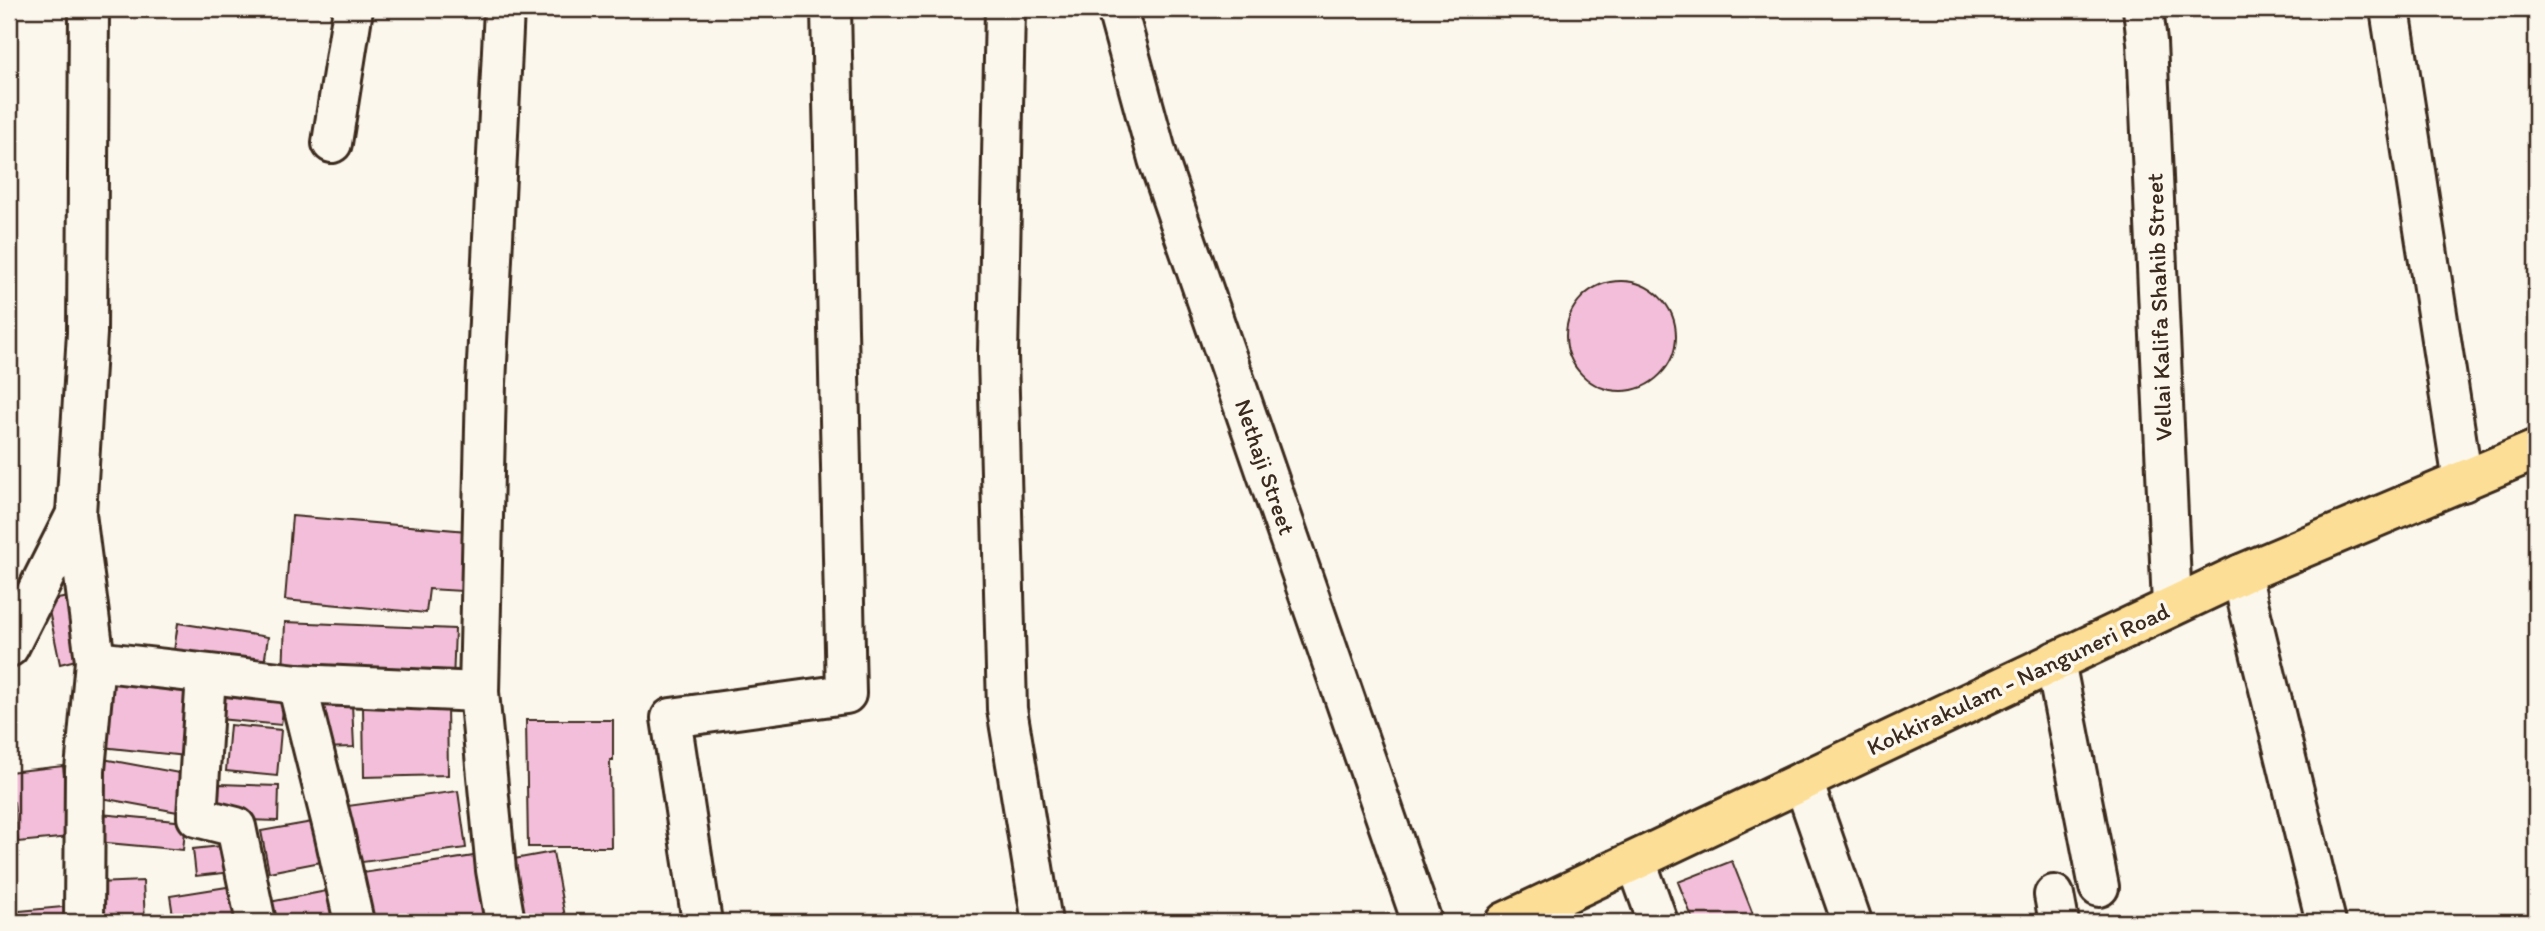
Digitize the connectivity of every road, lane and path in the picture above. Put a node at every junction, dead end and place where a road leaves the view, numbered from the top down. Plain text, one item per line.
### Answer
1 (89, 9) edge
2 (352, 9) edge
3 (503, 9) edge
4 (831, 9) edge
5 (1005, 9) edge
6 (1118, 9) edge
7 (2143, 9) edge
8 (2390, 9) edge
9 (332, 143) dead end
10 (2536, 450) edge
11 (2463, 482) junction
12 (76, 514) junction
13 (2241, 574) junction
14 (2172, 606) junction
15 (9, 647) edge
16 (95, 661) junction
17 (2055, 662) junction
18 (206, 675) junction
19 (296, 684) junction
20 (479, 692) junction
21 (1803, 781) junction
22 (1636, 860) junction
23 (2099, 887) dead end
24 (84, 922) edge
25 (256, 922) edge
26 (354, 922) edge
27 (505, 922) edge
28 (702, 922) edge
29 (1042, 922) edge
30 (1422, 922) edge
31 (1505, 922) edge
32 (1658, 922) edge
33 (1852, 922) edge
34 (2326, 922) edge

1 - 12 street
2 - 9 street
3 - 20 street
4 - 28 street
5 - 29 street
6 - 30 street, Nethaji Street
7 - 14 street, Vellai Kalifa Shahib Street
8 - 11 street
10 - 11 main road, Kokkirakulam - Nanguneri Road
11 - 13 main road, Kokkirakulam - Nanguneri Road
12 - 15 street
12 - 16 street
13 - 14 main road, Kokkirakulam - Nanguneri Road
13 - 34 street
14 - 17 main road, Kokkirakulam - Nanguneri Road
16 - 18 street
16 - 24 street
17 - 21 main road, Kokkirakulam - Nanguneri Road
17 - 23 street
18 - 19 street
18 - 25 street
19 - 20 street
19 - 26 street
20 - 27 street
21 - 22 main road, Kokkirakulam - Nanguneri Road
21 - 33 street
22 - 31 main road, Kokkirakulam - Nanguneri Road
22 - 32 street

